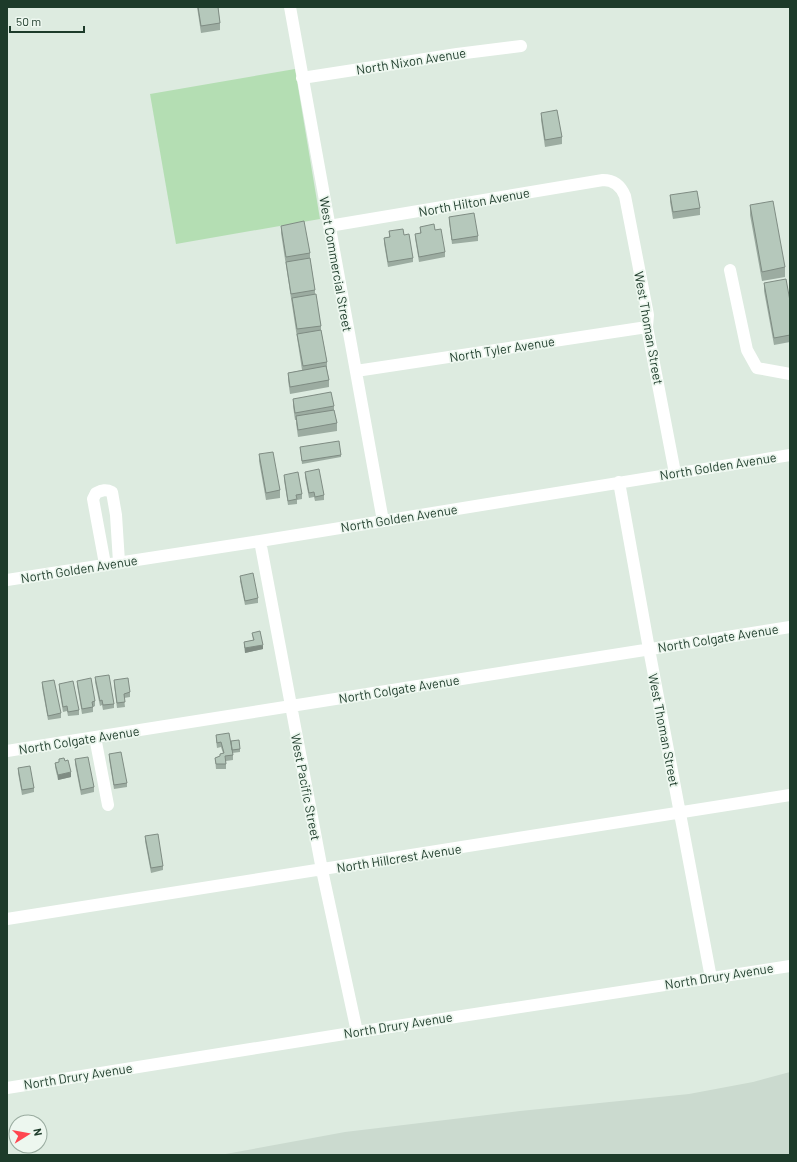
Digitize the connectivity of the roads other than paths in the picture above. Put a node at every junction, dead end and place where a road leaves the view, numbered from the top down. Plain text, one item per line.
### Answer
1 (290, 7) edge
2 (521, 46) dead end
3 (302, 78) junction
4 (618, 184) joint
5 (330, 226) junction
6 (730, 270) dead end
7 (647, 327) junction
8 (356, 371) junction
9 (790, 374) edge
10 (790, 455) edge
11 (675, 473) junction
12 (619, 482) junction
13 (384, 521) junction
14 (260, 541) junction
15 (119, 562) junction
16 (105, 564) junction
17 (7, 580) edge
18 (790, 627) edge
19 (649, 649) junction
20 (291, 706) junction
21 (95, 737) junction
22 (7, 751) edge
23 (790, 795) edge
24 (108, 805) dead end
25 (680, 813) junction
26 (322, 870) junction
27 (7, 919) edge
28 (790, 966) edge
29 (711, 978) junction
30 (357, 1032) junction
31 (7, 1088) edge

1 - 3 street, West Commercial Street
2 - 3 street, North Nixon Avenue
3 - 5 street, West Commercial Street
4 - 5 street, North Hilton Avenue
4 - 7 street, West Thoman Street
5 - 8 street, West Commercial Street
6 - 9 street
7 - 8 street, North Tyler Avenue
7 - 11 street, West Thoman Street
8 - 13 street, West Commercial Street
10 - 11 street, North Golden Avenue
11 - 12 street, North Golden Avenue
12 - 13 street, North Golden Avenue
12 - 19 street, West Thoman Street
13 - 14 street, North Golden Avenue
14 - 15 street, North Golden Avenue
14 - 20 street, West Pacific Street
15 - 16 street, North Golden Avenue
15 - 16 street
16 - 17 street, North Golden Avenue
18 - 19 street, North Colgate Avenue
19 - 20 street, North Colgate Avenue
19 - 25 street, West Thoman Street
20 - 21 street, North Colgate Avenue
20 - 26 street, West Pacific Street
21 - 22 street, North Colgate Avenue
21 - 24 street
23 - 25 street, North Hillcrest Avenue
25 - 26 street, North Hillcrest Avenue
25 - 29 street, West Thoman Street
26 - 27 street, North Hillcrest Avenue
26 - 30 street, West Pacific Street
28 - 29 street, North Drury Avenue
29 - 30 street, North Drury Avenue
30 - 31 street, North Drury Avenue

